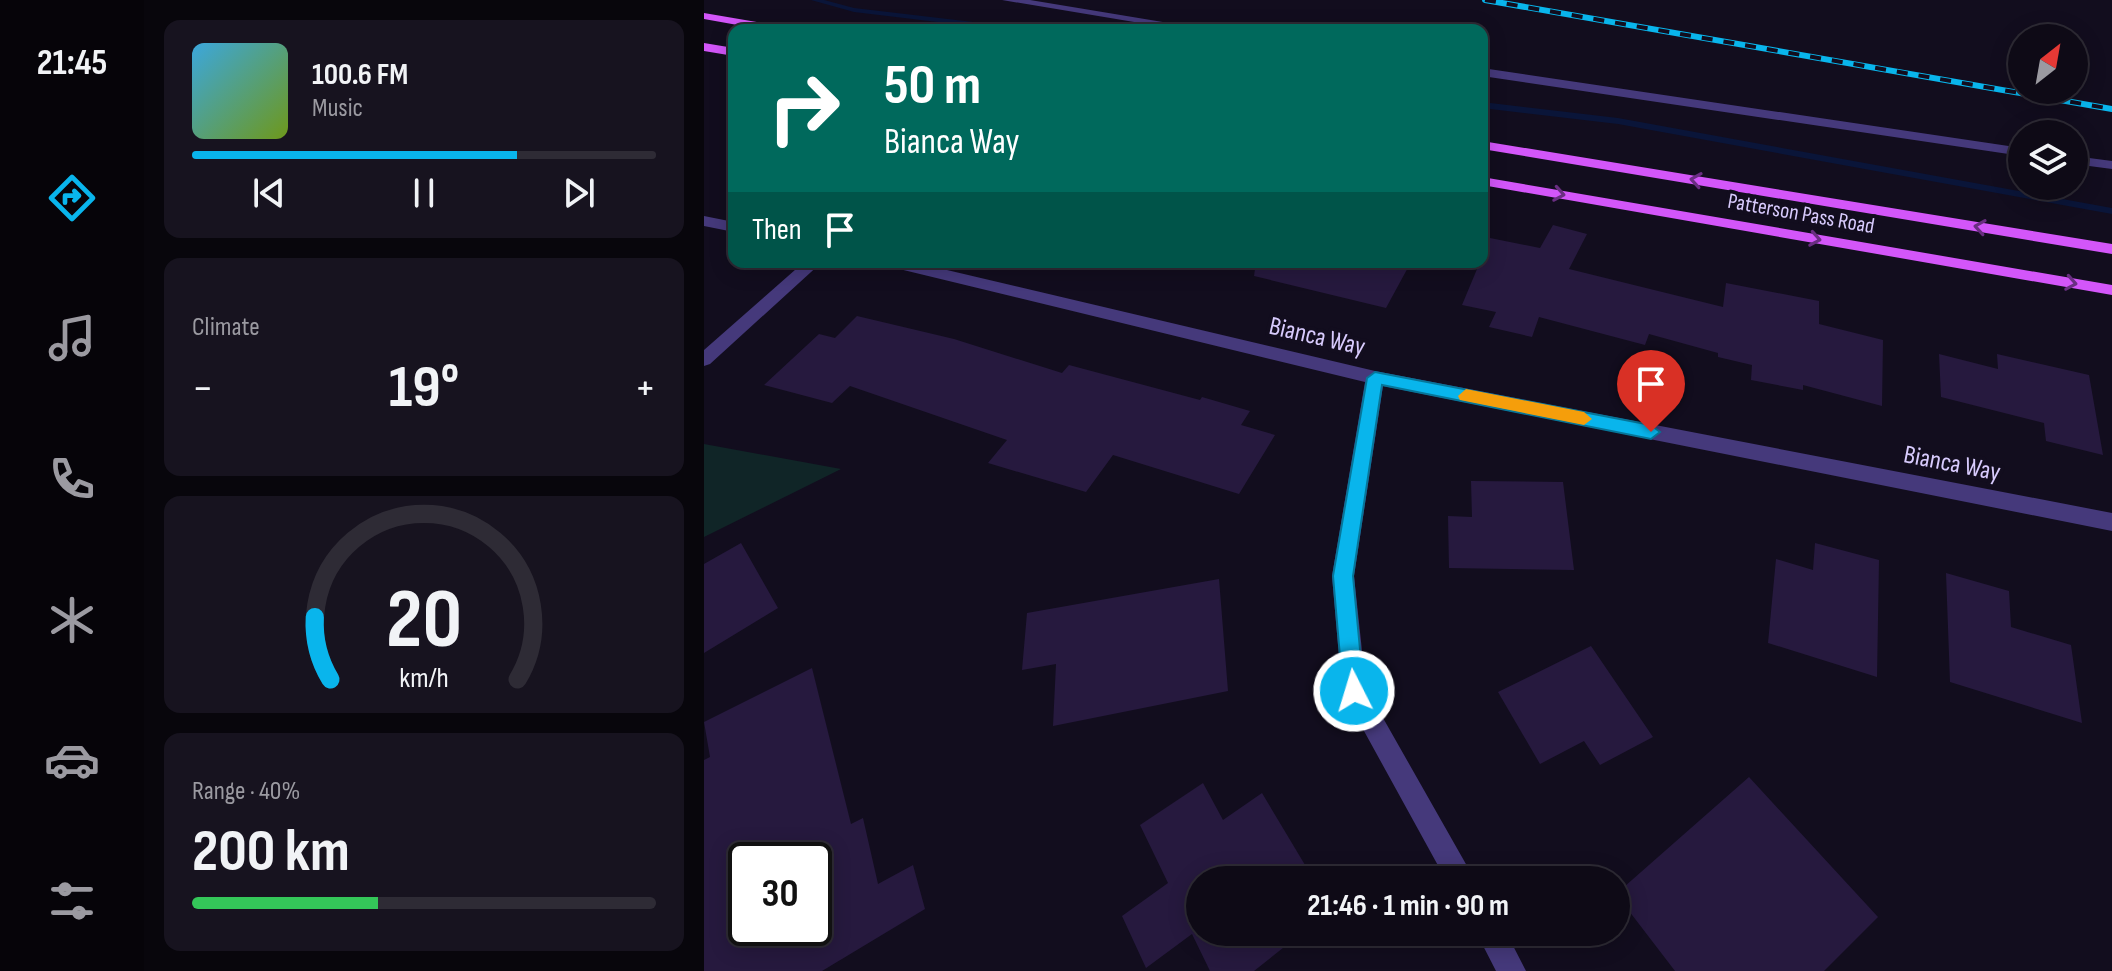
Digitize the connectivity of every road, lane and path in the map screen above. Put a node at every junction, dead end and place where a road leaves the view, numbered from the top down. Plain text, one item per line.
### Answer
1 (1008, 0) edge
2 (704, 16) edge
3 (751, 24) edge
4 (1166, 24) edge
5 (704, 47) edge
6 (728, 51) edge
7 (1488, 73) edge
8 (1488, 146) edge
9 (2008, 150) edge
10 (2088, 162) edge
11 (2112, 165) edge
12 (1488, 182) edge
13 (704, 221) edge
14 (728, 226) edge
15 (2112, 249) edge
16 (807, 268) edge
17 (916, 268) edge
18 (2112, 290) edge
19 (704, 360) edge
20 (1375, 378) junction
21 (2112, 522) edge
22 (1453, 866) edge
23 (1498, 946) edge
24 (1512, 971) edge

1 - 4 street
2 - 3 main road
5 - 6 main road
7 - 9 street
15 -> 8 main road, Patterson Pass Road
10 - 11 street
12 -> 18 main road, Patterson Pass Road
13 - 14 street
16 - 19 street
17 - 20 street, Bianca Way
20 - 21 street, Bianca Way
20 - 22 street
23 - 24 street

